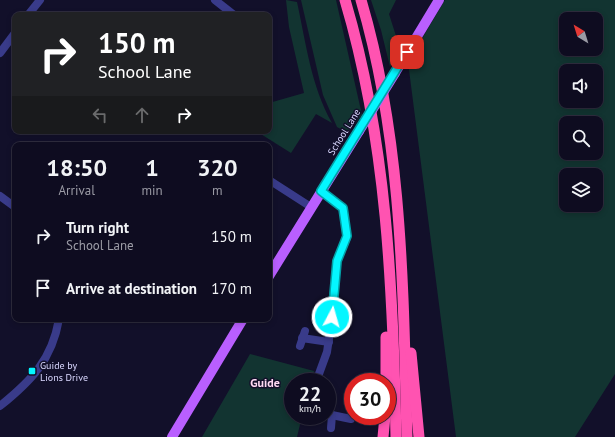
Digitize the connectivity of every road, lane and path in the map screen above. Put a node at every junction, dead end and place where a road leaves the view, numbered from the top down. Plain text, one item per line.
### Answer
1 (40, 0) edge
2 (215, 0) edge
3 (346, 0) edge
4 (361, 0) edge
5 (439, 0) edge
6 (30, 12) edge
7 (230, 12) edge
8 (12, 37) edge
9 (0, 53) edge
10 (272, 182) edge
11 (321, 191) junction
12 (0, 196) edge
13 (12, 205) edge
14 (311, 207) junction
15 (386, 232) junction
16 (272, 271) edge
17 (402, 272) junction
18 (58, 322) edge
19 (241, 322) edge
20 (302, 338) dead end
21 (329, 342) junction
22 (319, 373) edge
23 (386, 373) edge
24 (0, 406) edge
25 (331, 425) edge
26 (384, 425) edge
27 (331, 428) dead end
28 (172, 437) edge
29 (383, 437) edge
30 (396, 437) edge
31 (407, 437) edge
32 (420, 437) edge

1 - 6 street
2 - 7 street
3 - 15 highway
4 - 17 highway
5 - 11 main road, School Lane, bridge
8 - 9 street
10 - 14 street
11 - 14 main road, School Lane
11 - 21 street
12 - 13 street
14 - 16 main road, School Lane
15 - 23 highway
15 - 30 highway
17 - 31 highway
17 - 32 highway
18 - 24 street
19 - 28 main road
20 - 21 street
21 - 22 street
25 - 27 street
26 - 29 highway

